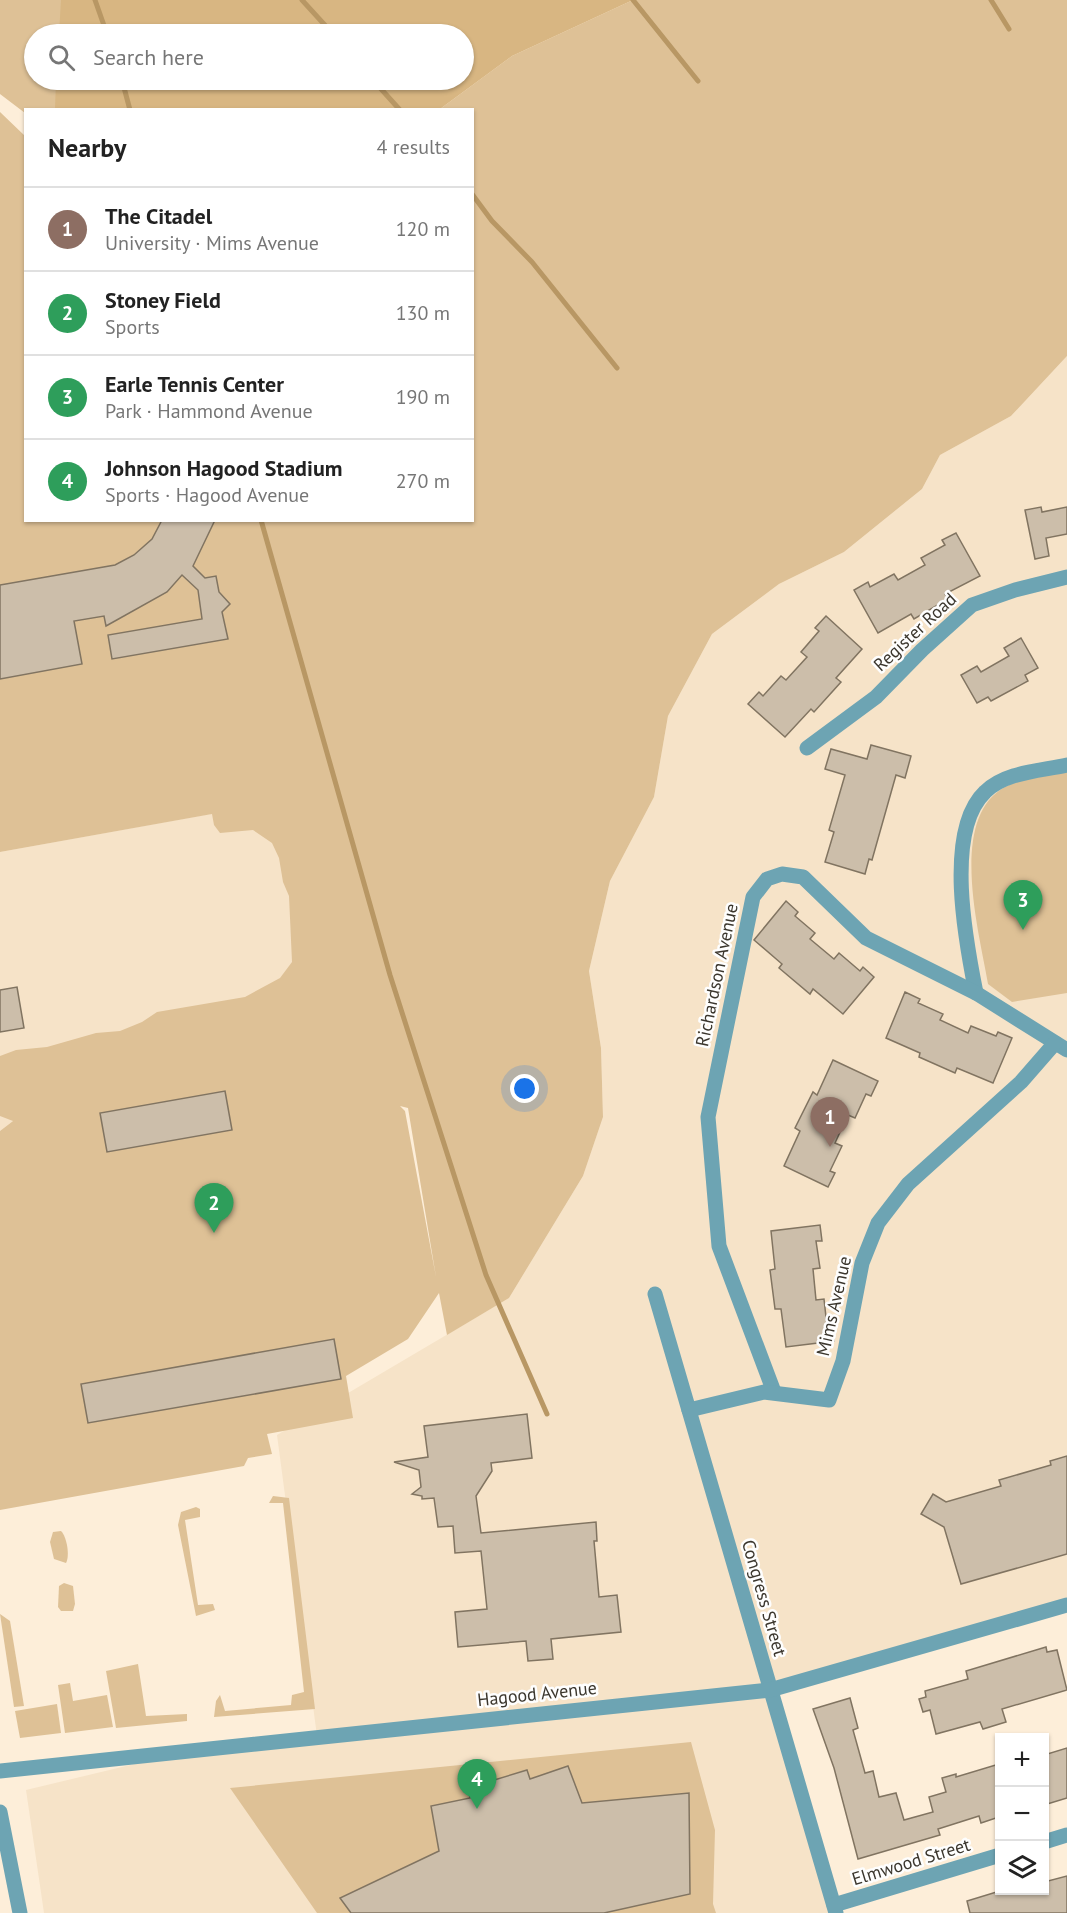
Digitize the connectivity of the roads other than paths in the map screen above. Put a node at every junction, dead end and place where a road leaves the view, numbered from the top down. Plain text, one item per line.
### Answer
1 (1067, 577) edge
2 (807, 748) dead end
3 (1067, 765) edge
4 (976, 993) junction
5 (1061, 1047) edge
6 (655, 1294) dead end
7 (774, 1392) junction
8 (689, 1410) junction
9 (1067, 1605) edge
10 (770, 1690) junction
11 (0, 1771) edge
12 (0, 1812) edge
13 (1067, 1835) edge
14 (1047, 1841) edge
15 (995, 1856) edge
16 (835, 1909) edge
17 (20, 1913) edge

1 - 2 street, Register Road
3 - 4 street
4 - 5 street, Richardson Avenue
4 - 7 street, Richardson Avenue
5 - 7 street, Mims Avenue
6 - 8 street, Congress Street
7 - 8 street, Mims Avenue
8 - 10 street, Congress Street
9 - 10 street, Hagood Avenue
10 - 11 street, Hagood Avenue
10 - 16 street, Congress Street
12 - 17 street
13 - 14 street
15 - 16 street, Elmwood Street

